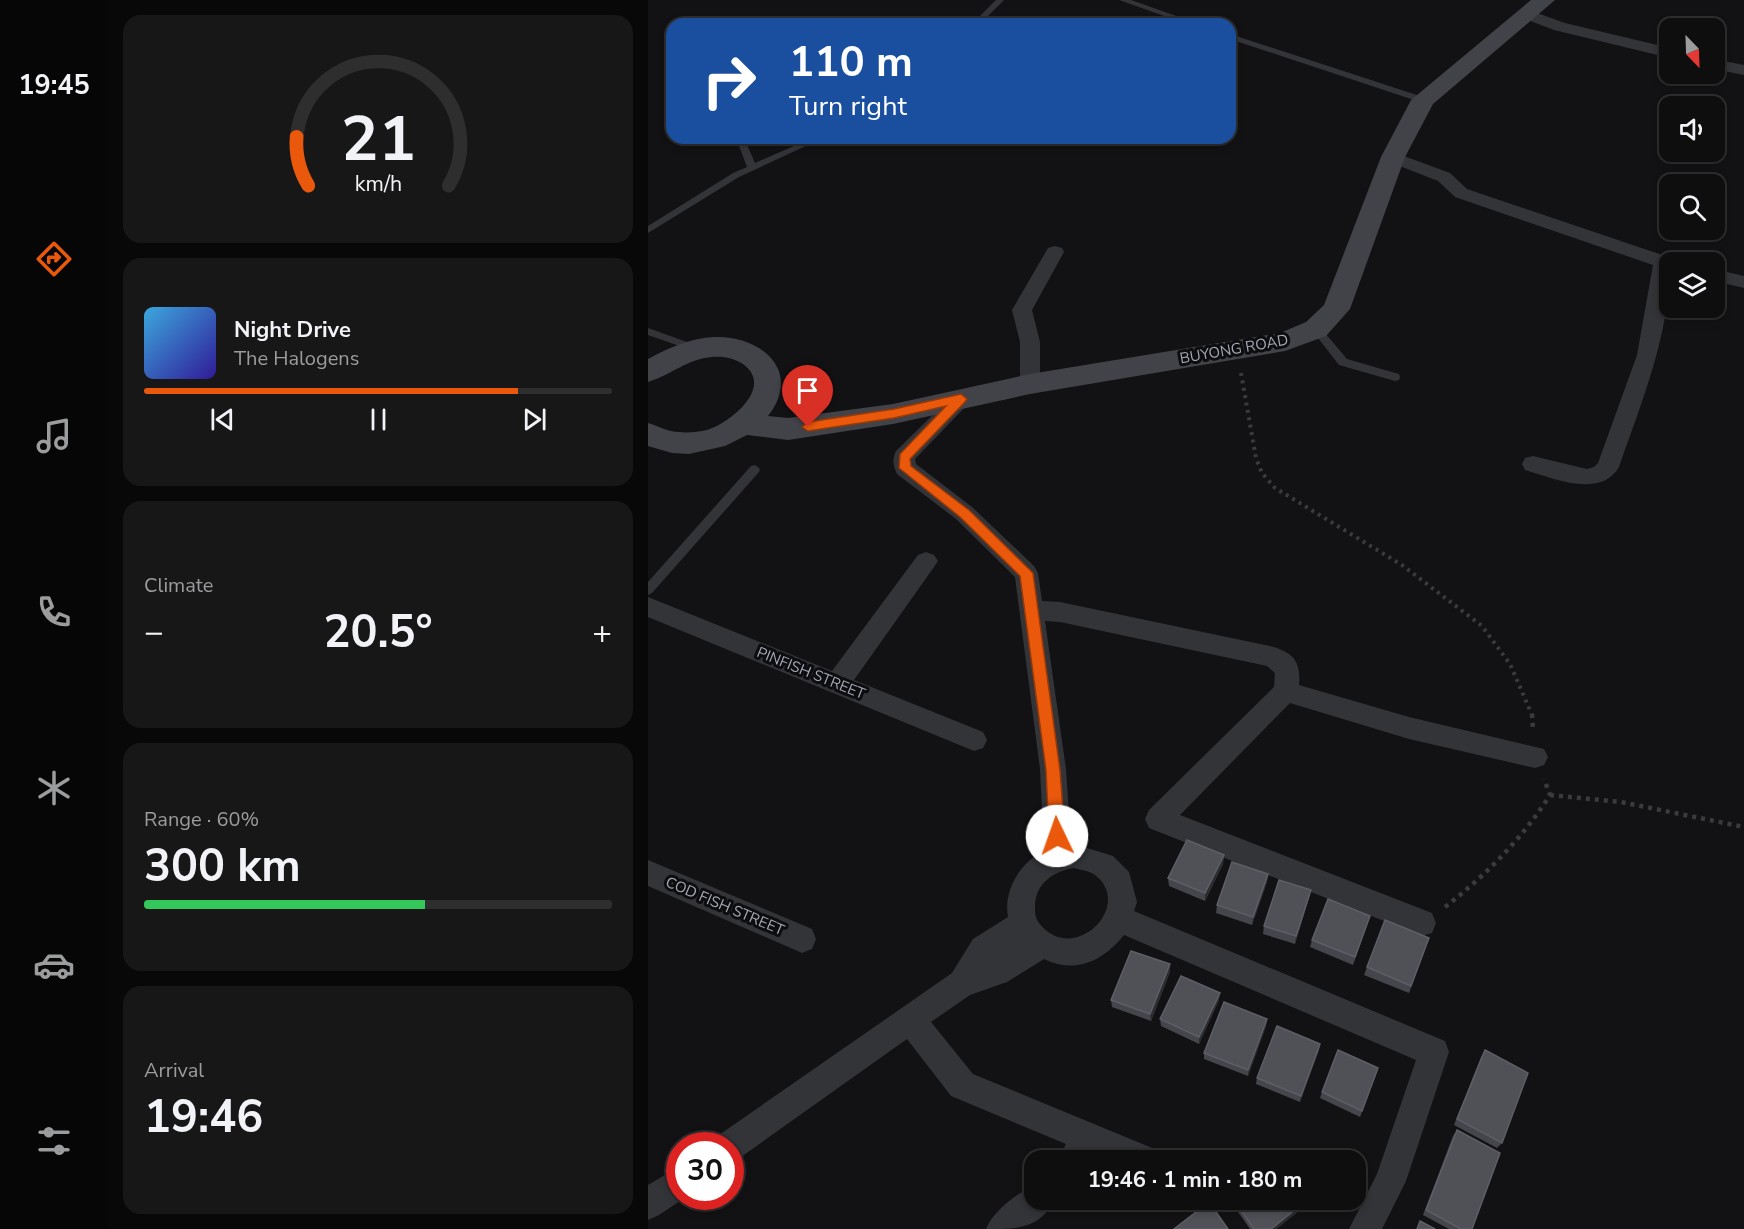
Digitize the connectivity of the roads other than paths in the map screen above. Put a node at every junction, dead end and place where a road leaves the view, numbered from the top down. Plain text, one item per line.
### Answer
1 (1000, 0) edge
2 (1123, 0) edge
3 (1535, 7) edge
4 (982, 18) edge
5 (1177, 18) edge
6 (1236, 38) edge
7 (1659, 50) edge
8 (1725, 66) edge
9 (1744, 70) edge
10 (1423, 100) junction
11 (742, 144) edge
12 (806, 144) edge
13 (1393, 157) junction
14 (752, 168) junction
15 (648, 230) edge
16 (1055, 252) dead end
17 (1659, 261) edge
18 (1725, 278) edge
19 (1744, 282) edge
20 (1659, 297) edge
21 (1316, 329) junction
22 (648, 332) edge
23 (697, 349) junction
24 (648, 372) edge
25 (1395, 377) dead end
26 (1030, 384) junction
27 (961, 399) junction
28 (744, 424) junction
29 (650, 437) edge
30 (1533, 464) dead end
31 (755, 469) dead end
32 (926, 561) dead end
33 (648, 590) edge
34 (648, 607) edge
35 (1032, 610) junction
36 (838, 683) junction
37 (1286, 691) junction
38 (974, 740) dead end
39 (1535, 757) road end
40 (1058, 858) junction
41 (648, 873) edge
42 (1120, 919) junction
43 (1422, 923) road end
44 (1033, 934) junction
45 (802, 939) dead end
46 (910, 1019) junction
47 (744, 1136) edge
48 (1081, 1149) edge
49 (666, 1192) edge
50 (648, 1204) edge
51 (1026, 1210) edge
52 (1002, 1229) edge
53 (1365, 1229) edge

1 - 4 lane
2 - 5 lane
3 - 7 street
3 - 10 street, BUYONG ROAD
6 - 10 lane
8 - 9 street
10 - 13 street, BUYONG ROAD
11 - 14 lane
12 - 14 lane
13 - 17 street
13 - 21 street, BUYONG ROAD
14 - 15 lane
16 - 26 street
18 - 19 street
20 - 30 street
21 - 25 lane
21 - 26 street, BUYONG ROAD
22 - 23 lane
23 - 24 street
23 - 28 street
26 - 27 street, BUYONG ROAD
27 - 28 street, BUYONG ROAD
27 - 35 street
28 - 29 street
31 - 33 lane
32 - 36 street
34 - 36 street, PINFISH STREET
35 - 37 street
35 - 40 street
36 - 38 street, PINFISH STREET
37 - 39 street
37 - 43 street
40 - 42 street
40 - 44 street
41 - 45 street, COD FISH STREET
42 - 44 street
42 - 53 street
44 - 46 street
46 - 47 street
46 - 48 street
49 - 50 street
51 - 52 street

